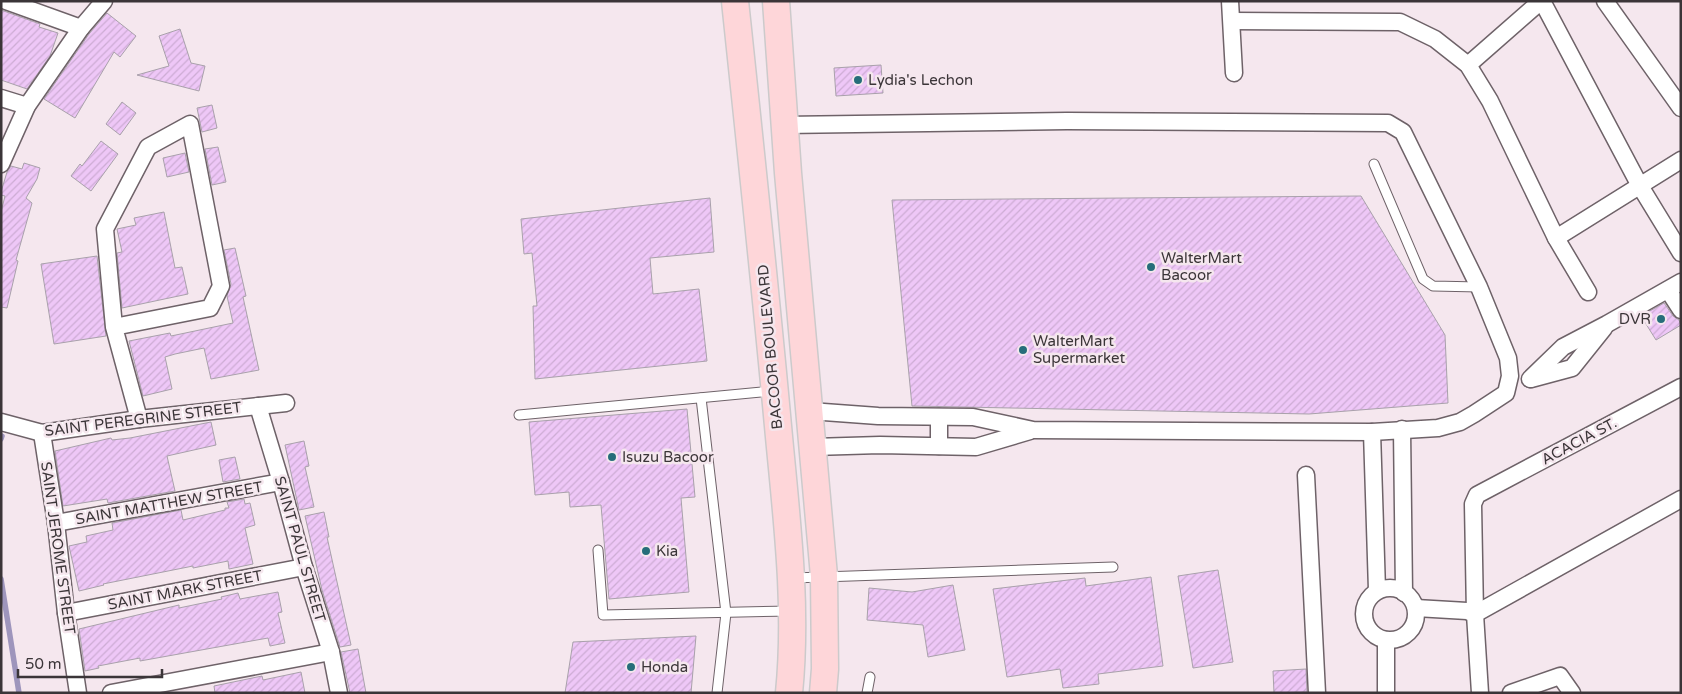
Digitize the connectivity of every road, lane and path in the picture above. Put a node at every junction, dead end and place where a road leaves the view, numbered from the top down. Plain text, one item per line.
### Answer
1 (6, 1) edge
2 (104, 1) edge
3 (736, 1) edge
4 (776, 1) edge
5 (1230, 1) edge
6 (1542, 1) edge
7 (1605, 1) edge
8 (1232, 21) junction
9 (81, 28) junction
10 (1468, 65) junction
11 (1234, 73) dead end
12 (1, 98) edge
13 (27, 106) junction
14 (1681, 108) edge
15 (784, 125) junction
16 (1681, 160) edge
17 (1, 164) edge
18 (1374, 164) dead end
19 (1640, 186) junction
20 (1556, 238) junction
21 (1681, 253) edge
22 (1674, 286) edge
23 (1479, 287) junction
24 (1588, 292) dead end
25 (1681, 310) edge
26 (114, 327) junction
27 (1681, 387) edge
28 (774, 391) junction
29 (1506, 393) junction
30 (701, 398) junction
31 (286, 403) dead end
32 (258, 406) junction
33 (810, 411) junction
34 (519, 415) dead end
35 (939, 417) junction
36 (139, 419) junction
37 (1, 422) edge
38 (1402, 429) junction
39 (1032, 430) junction
40 (1372, 432) junction
41 (42, 433) junction
42 (939, 446) junction
43 (813, 447) junction
44 (1306, 475) dead end
45 (281, 482) junction
46 (1681, 499) edge
47 (56, 523) junction
48 (598, 550) dead end
49 (304, 567) junction
50 (1113, 567) dead end
51 (824, 576) junction
52 (791, 578) junction
53 (1377, 590) junction
54 (1404, 593) junction
55 (1416, 608) junction
56 (791, 611) junction
57 (726, 612) junction
58 (66, 613) junction
59 (1475, 614) junction
60 (1386, 640) junction
61 (331, 652) junction
62 (870, 677) dead end
63 (78, 693) edge
64 (111, 693) edge
65 (339, 693) edge
66 (717, 693) edge
67 (789, 693) edge
68 (823, 693) edge
69 (867, 693) edge
70 (1317, 693) edge
71 (1386, 693) edge
72 (1480, 693) edge
73 (1511, 693) edge
74 (1572, 693) edge

1 - 9 street
2 - 9 street
3 - 28 main road, BACOOR BOULEVARD
4 - 15 main road
5 - 8 street
6 - 10 street
6 - 19 street
7 - 14 street
8 - 10 street
8 - 11 street
9 - 13 street
10 - 20 street
12 - 13 street
13 - 17 street
15 - 23 street
15 - 33 main road
16 - 19 street
18 - 23 lane
19 - 20 street
19 - 21 street
20 - 24 street
22 - 25 street
22 - 29 street
23 - 29 street
26 - 26 street
26 - 36 street
27 - 59 street, ACACIA ST.
28 - 30 lane
28 - 52 main road, BACOOR BOULEVARD
29 - 38 street
30 - 34 lane
30 - 57 lane
31 - 32 street, SAINT PEREGRINE STREET
32 - 36 street, SAINT PEREGRINE STREET
32 - 45 street, SAINT PAUL STREET
33 - 35 street
33 - 43 main road
35 - 39 street
35 - 42 street
36 - 41 street, SAINT PEREGRINE STREET
37 - 41 street, SAINT PEREGRINE STREET
38 - 40 street
38 - 54 street
39 - 40 street
39 - 42 street
40 - 53 street
41 - 47 street, SAINT JEROME STREET
42 - 43 street
43 - 51 main road
44 - 70 street
45 - 47 street, SAINT MATTHEW STREET
45 - 49 street, SAINT PAUL STREET
46 - 59 street
47 - 58 street, SAINT JEROME STREET
48 - 57 lane
49 - 58 street, SAINT MARK STREET
49 - 61 street, SAINT PAUL STREET
50 - 51 lane
51 - 52 lane
51 - 68 main road
52 - 56 main road, BACOOR BOULEVARD
53 - 54 street
53 - 60 street
54 - 55 street
55 - 59 street
55 - 60 street
56 - 57 lane
56 - 67 main road, BACOOR BOULEVARD
57 - 66 lane
58 - 63 street, SAINT JEROME STREET
59 - 72 street
60 - 71 street
61 - 64 street
61 - 65 street, SAINT PAUL STREET
62 - 69 lane
73 - 74 street

